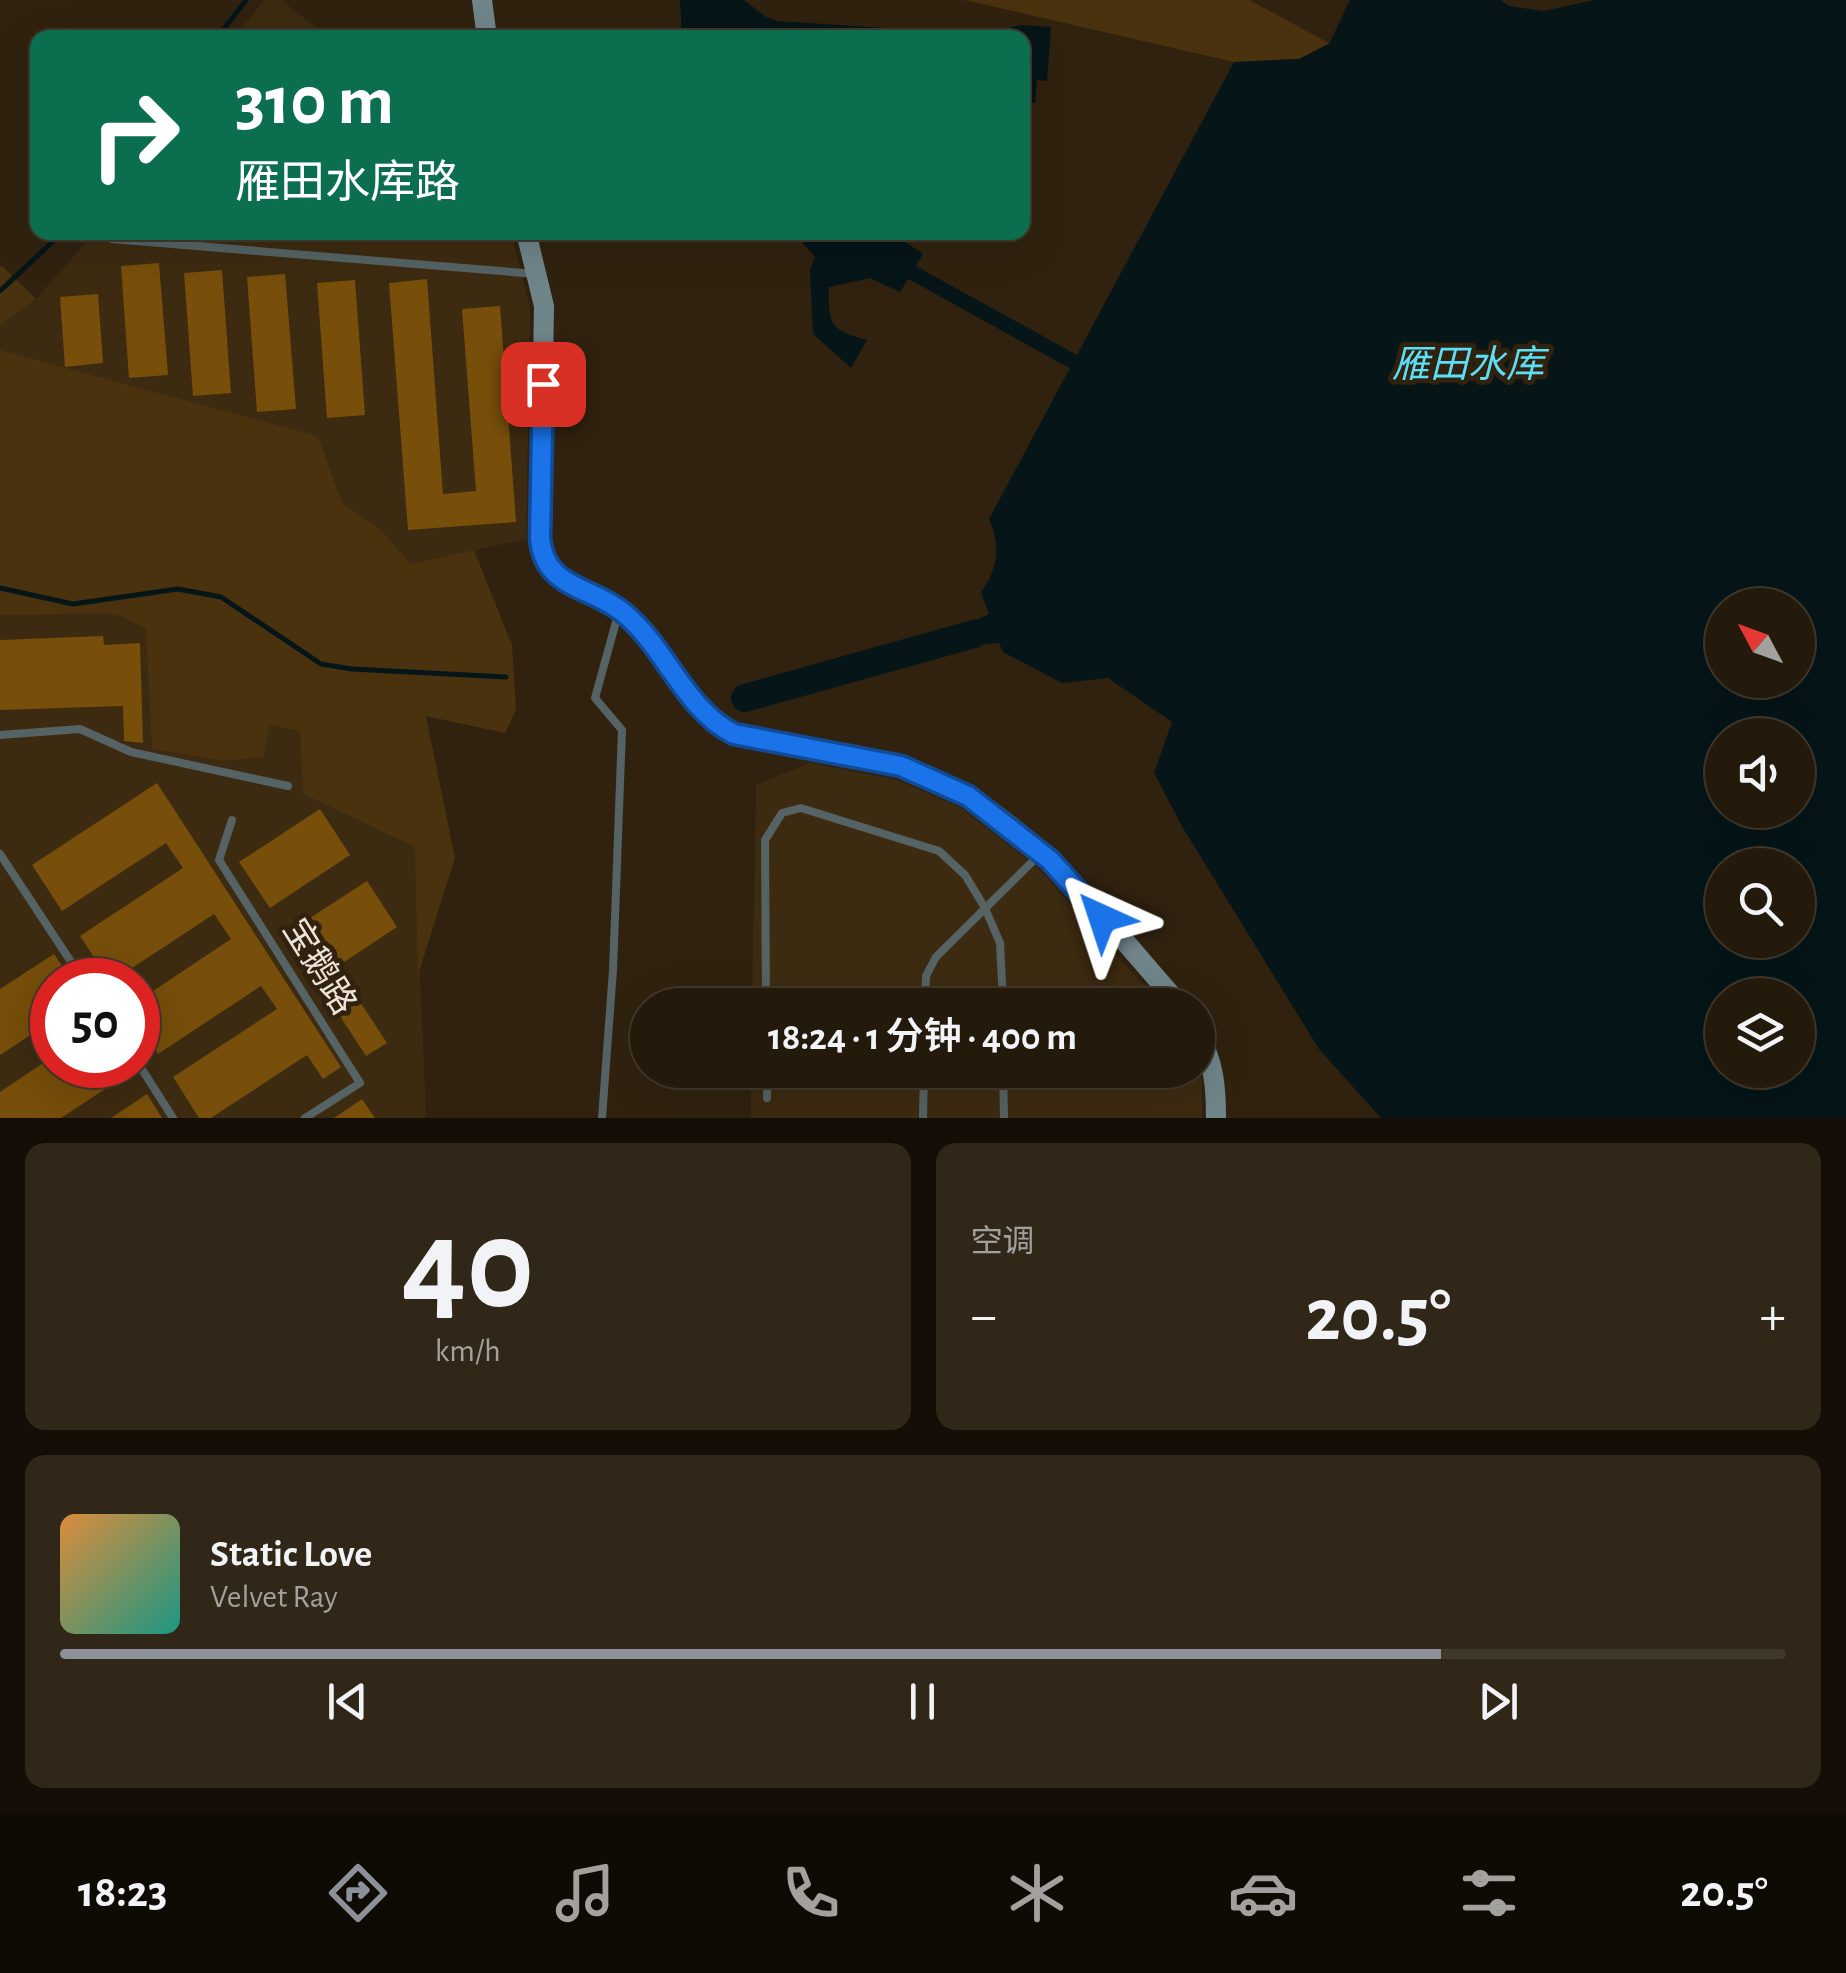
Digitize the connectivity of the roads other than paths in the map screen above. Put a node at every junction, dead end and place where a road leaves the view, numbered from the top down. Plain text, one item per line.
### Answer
1 (482, 0) edge
2 (486, 30) edge
3 (136, 240) edge
4 (528, 240) edge
5 (536, 274) junction
6 (619, 608) junction
7 (0, 735) edge
8 (288, 786) dead end
9 (232, 820) dead end
10 (1041, 853) junction
11 (0, 854) edge
12 (986, 908) junction
13 (69, 958) edge
14 (766, 988) edge
15 (926, 988) edge
16 (1002, 988) edge
17 (1164, 988) edge
18 (1215, 1076) edge
19 (154, 1088) edge
20 (767, 1088) edge
21 (924, 1088) edge
22 (1003, 1088) edge
23 (767, 1098) dead end
24 (174, 1118) edge
25 (306, 1118) edge
26 (602, 1118) edge
27 (923, 1118) edge
28 (1004, 1118) edge
29 (1216, 1118) edge

1 - 2 main road
3 - 5 lane
4 - 5 main road
5 - 6 main road
6 - 10 main road
6 - 26 lane
7 - 8 lane
9 - 25 lane, 宝鹅路
10 - 12 lane
10 - 17 main road
11 - 13 lane
12 - 14 lane
12 - 15 lane
12 - 16 lane
18 - 29 main road
19 - 24 lane
20 - 23 lane
21 - 27 lane
22 - 28 lane

